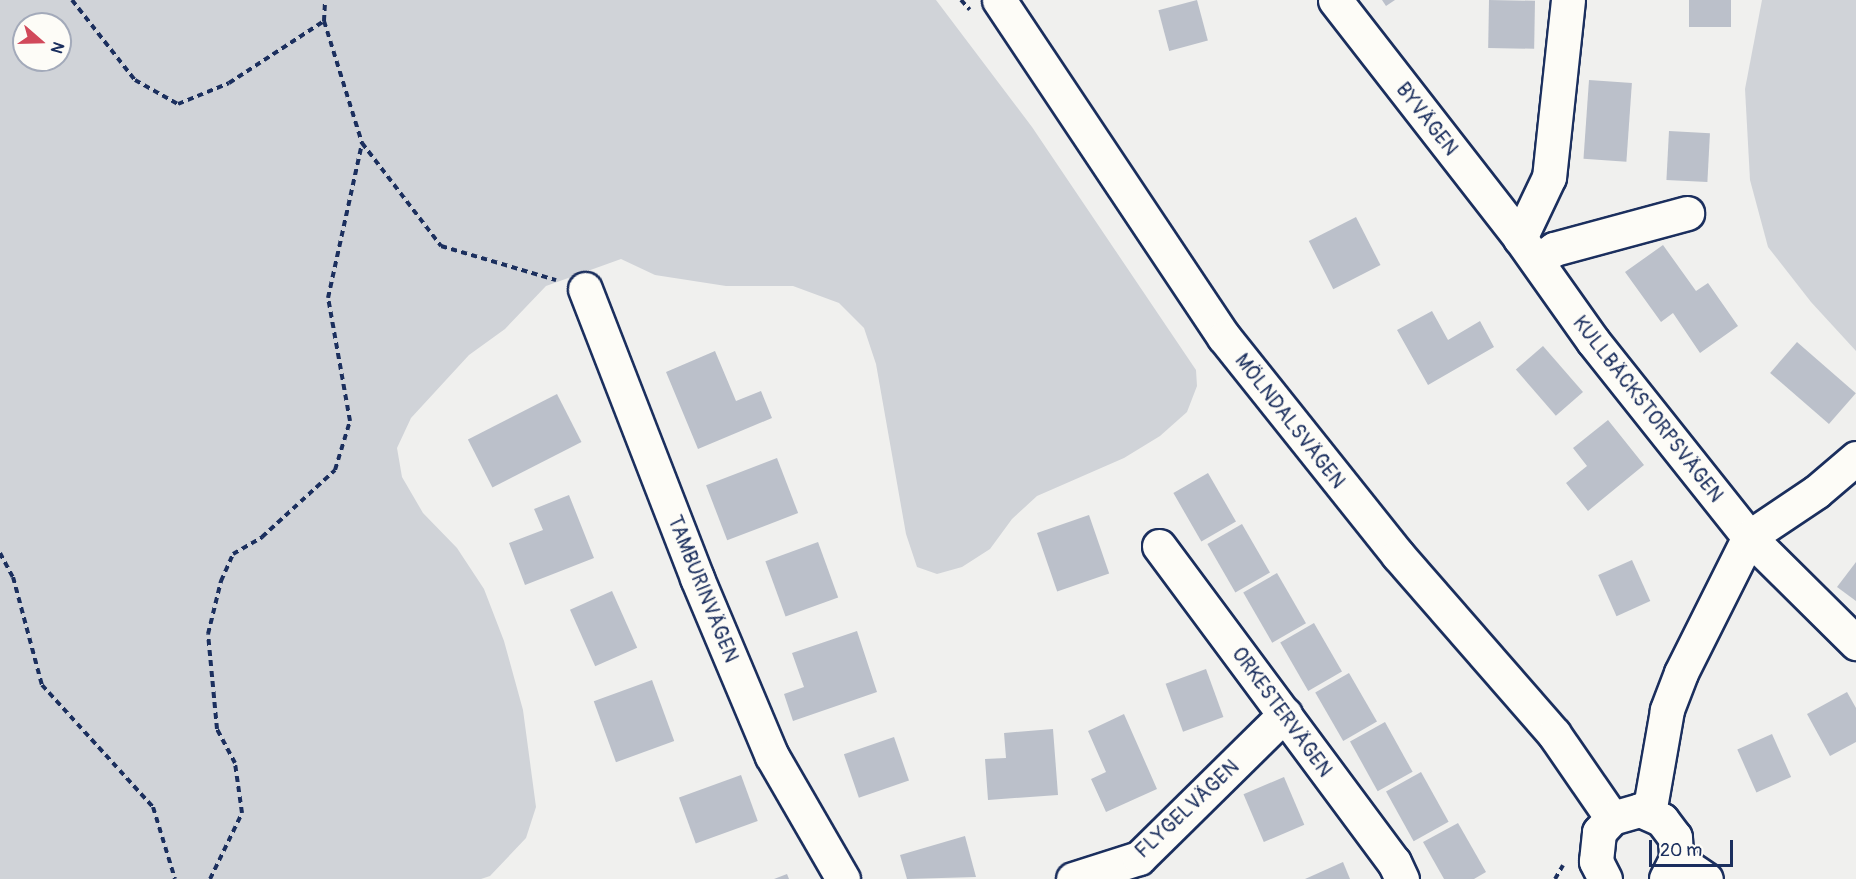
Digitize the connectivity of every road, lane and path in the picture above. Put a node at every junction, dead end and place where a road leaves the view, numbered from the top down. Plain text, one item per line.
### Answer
1 (72, 0) edge
2 (324, 0) edge
3 (999, 0) edge
4 (1335, 0) edge
5 (1568, 0) edge
6 (324, 21) junction
7 (362, 143) junction
8 (1687, 213) dead end
9 (1529, 250) junction
10 (585, 289) joint
11 (1856, 458) edge
12 (1749, 537) junction
13 (1159, 546) dead end
14 (0, 553) edge
15 (1856, 643) edge
16 (1285, 714) junction
17 (1649, 813) junction
18 (1612, 818) junction
19 (1563, 865) dead end
20 (1671, 869) edge
21 (175, 879) edge
22 (210, 879) edge
23 (843, 879) edge
24 (1073, 879) edge
25 (1402, 879) edge
26 (1556, 879) edge
27 (1605, 879) edge
28 (1706, 879) edge

1 - 6 path
2 - 6 path
3 - 18 street, MÖLNDALSVÄGEN
4 - 9 street, BYVÄGEN
5 - 9 street
6 - 7 path
7 - 10 path
7 - 22 path
8 - 9 street
9 - 12 street, KULLBÄCKSTORPSVÄGEN
10 - 23 street, TAMBURINVÄGEN
11 - 12 street
12 - 15 street, KULLBÄCKSTORPSVÄGEN
12 - 17 street
13 - 16 street, ORKESTERVÄGEN
14 - 21 path
16 - 24 street, FLYGELVÄGEN
16 - 25 street, ORKESTERVÄGEN
17 - 18 street
17 - 20 street
18 - 27 street
19 - 26 path
20 - 28 street

